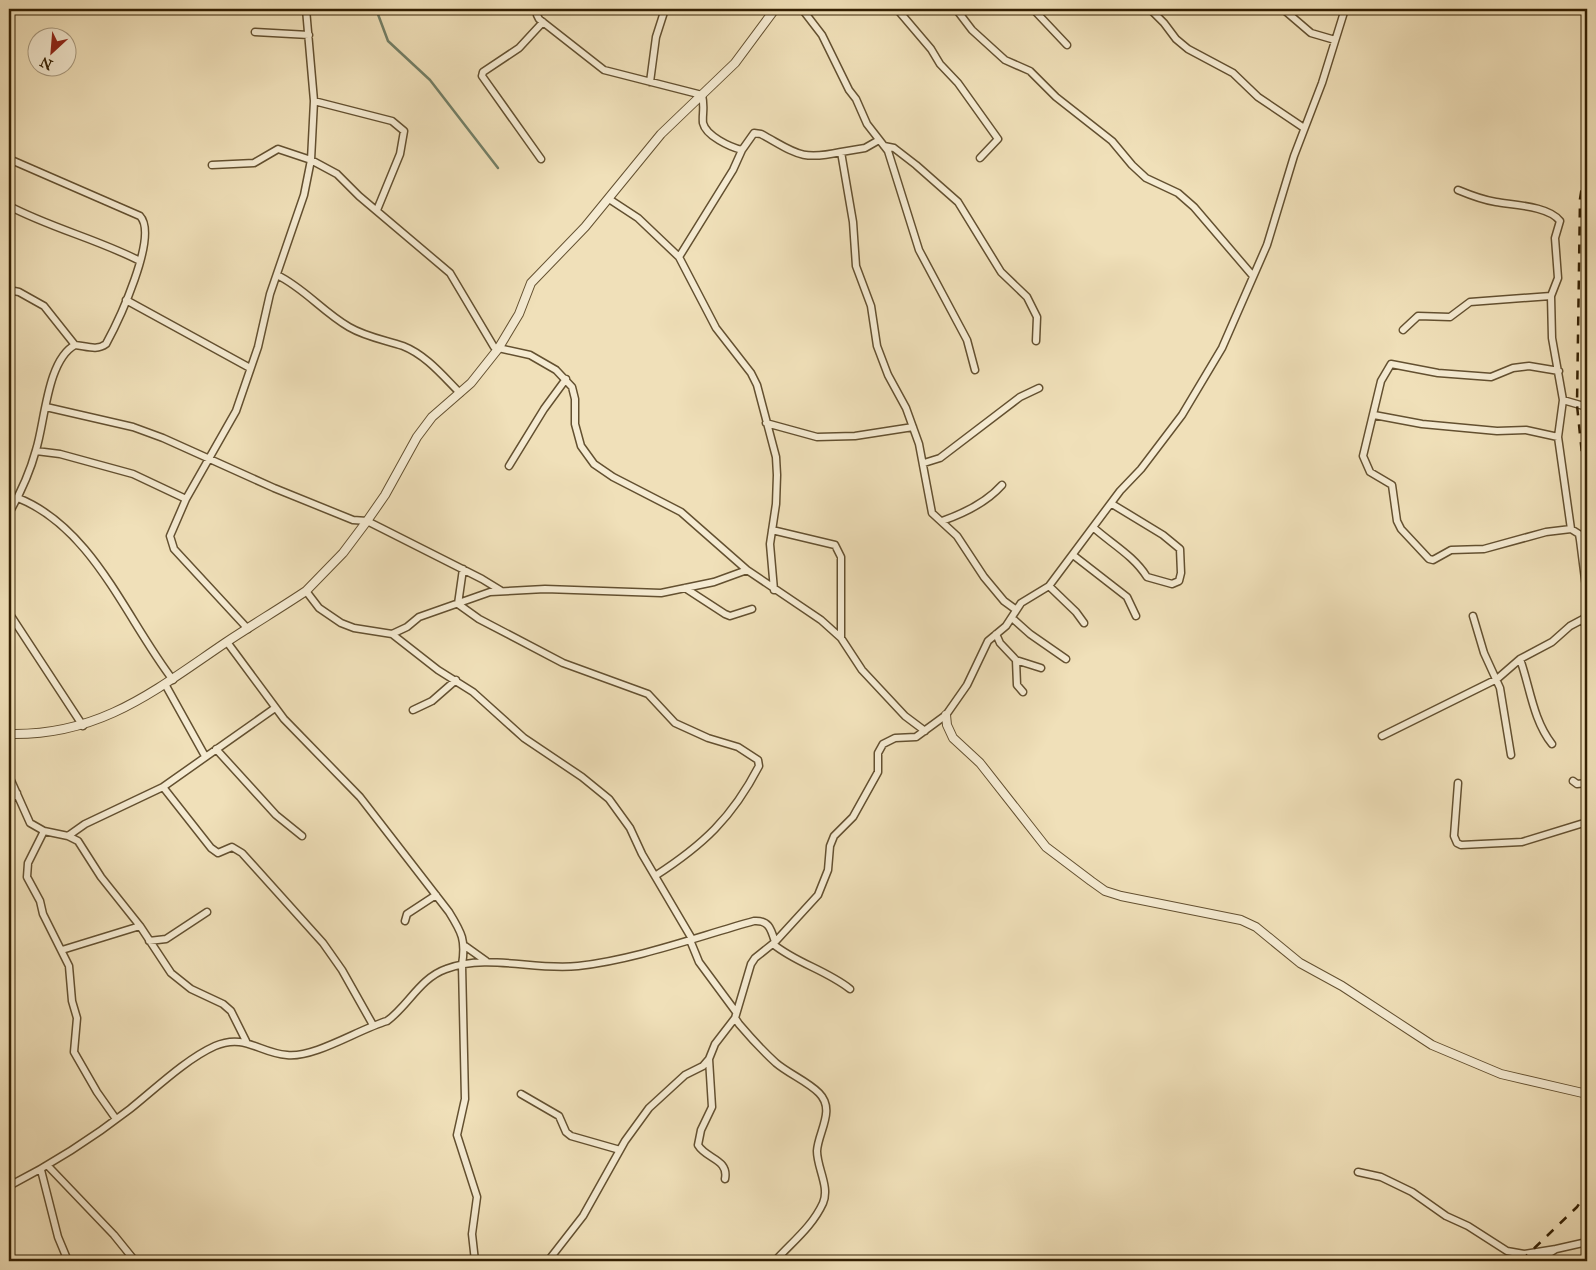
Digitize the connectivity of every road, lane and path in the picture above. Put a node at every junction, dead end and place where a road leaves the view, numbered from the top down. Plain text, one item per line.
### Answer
1 (306, 9) edge
2 (538, 9) edge
3 (665, 9) edge
4 (775, 9) edge
5 (802, 9) edge
6 (897, 9) edge
7 (956, 9) edge
8 (1032, 9) edge
9 (1283, 9) edge
10 (1345, 9) edge
11 (1153, 10) edge
12 (543, 22) junction
13 (255, 32) dead end
14 (309, 35) junction
15 (1335, 40) junction
16 (1067, 45) dead end
17 (650, 82) junction
18 (702, 95) junction
19 (314, 101) junction
20 (1304, 128) junction
21 (881, 143) junction
22 (742, 150) junction
23 (841, 152) junction
24 (980, 158) dead end
25 (9, 159) edge
26 (542, 159) dead end
27 (311, 160) junction
28 (212, 165) dead end
29 (1458, 190) dead end
30 (610, 198) junction
31 (9, 206) edge
32 (377, 210) junction
33 (680, 257) junction
34 (140, 261) junction
35 (276, 275) junction
36 (1253, 276) junction
37 (9, 295) edge
38 (1551, 296) junction
39 (126, 300) junction
40 (1403, 330) dead end
41 (1036, 341) dead end
42 (75, 345) junction
43 (498, 349) junction
44 (250, 368) junction
45 (975, 370) dead end
46 (1559, 371) junction
47 (566, 379) junction
48 (1039, 388) dead end
49 (460, 393) junction
50 (1563, 400) junction
51 (46, 406) junction
52 (1587, 407) edge
53 (1374, 415) junction
54 (766, 423) junction
55 (913, 427) junction
56 (1558, 438) junction
57 (36, 451) junction
58 (209, 459) junction
59 (924, 463) junction
60 (509, 466) dead end
61 (1002, 485) dead end
62 (18, 498) junction
63 (186, 499) junction
64 (1112, 504) junction
65 (9, 513) edge
66 (367, 521) junction
67 (942, 521) junction
68 (1094, 528) junction
69 (1571, 529) junction
70 (772, 530) junction
71 (1073, 555) junction
72 (462, 569) junction
73 (747, 570) junction
74 (1049, 586) junction
75 (684, 588) junction
76 (500, 590) junction
77 (774, 590) junction
78 (306, 592) junction
79 (1587, 595) edge
80 (458, 604) junction
81 (752, 609) dead end
82 (1015, 609) junction
83 (9, 613) edge
84 (1136, 616) dead end
85 (1473, 616) dead end
86 (1012, 618) junction
87 (1586, 618) edge
88 (1084, 623) dead end
89 (248, 629) junction
90 (1587, 631) edge
91 (392, 634) junction
92 (996, 634) junction
93 (841, 638) junction
94 (227, 642) junction
95 (1587, 653) edge
96 (1066, 659) dead end
97 (1520, 659) junction
98 (1016, 660) junction
99 (1587, 665) edge
100 (1041, 668) dead end
101 (1497, 679) junction
102 (456, 680) junction
103 (169, 682) junction
104 (1022, 692) dead end
105 (275, 708) junction
106 (413, 710) dead end
107 (1587, 710) edge
108 (946, 715) junction
109 (83, 726) junction
110 (1587, 727) edge
111 (925, 731) junction
112 (9, 734) edge
113 (1382, 736) dead end
114 (1552, 744) dead end
115 (216, 749) junction
116 (1511, 755) dead end
117 (205, 756) junction
118 (9, 776) edge
119 (1573, 781) dead end
120 (1458, 783) dead end
121 (1587, 783) edge
122 (162, 787) junction
123 (17, 793) junction
124 (9, 801) edge
125 (1587, 822) edge
126 (44, 831) junction
127 (68, 836) junction
128 (302, 836) dead end
129 (654, 876) junction
130 (436, 895) junction
131 (207, 912) dead end
132 (405, 921) dead end
133 (140, 926) junction
134 (691, 940) junction
135 (149, 941) junction
136 (774, 943) junction
137 (465, 946) junction
138 (62, 950) junction
139 (486, 962) junction
140 (462, 965) junction
141 (850, 989) dead end
142 (736, 1015) junction
143 (373, 1025) junction
144 (246, 1041) junction
145 (709, 1059) junction
146 (521, 1094) dead end
147 (1587, 1094) edge
148 (116, 1119) junction
149 (620, 1150) junction
150 (48, 1166) junction
151 (41, 1170) junction
152 (1358, 1172) dead end
153 (725, 1179) dead end
154 (9, 1186) edge
155 (1587, 1242) edge
156 (1556, 1250) junction
157 (1515, 1254) junction
158 (68, 1261) edge
159 (135, 1261) edge
160 (475, 1261) edge
161 (549, 1261) edge
162 (775, 1261) edge
163 (1507, 1261) edge
164 (1537, 1261) edge

1 - 14 street
2 - 12 street
3 - 17 street
4 - 18 street
5 - 21 street
6 - 24 street
7 - 36 street
8 - 16 street
9 - 15 street
10 - 15 street
11 - 20 street
12 - 17 street
12 - 26 street
13 - 14 street
14 - 19 street
15 - 20 street
17 - 18 street
18 - 22 street
18 - 30 street
19 - 27 street
19 - 32 street
20 - 36 street
21 - 23 street
21 - 41 street
21 - 45 street
22 - 23 street
22 - 33 street
23 - 55 street
25 - 34 street
27 - 28 street
27 - 32 street
27 - 35 street
29 - 38 street
30 - 33 street
30 - 43 street
31 - 34 street
32 - 43 street
33 - 54 street
34 - 39 street
35 - 44 street
35 - 49 street
36 - 64 street
37 - 42 street
38 - 40 street
38 - 46 street
39 - 42 street
39 - 44 street
42 - 51 street
43 - 47 street
43 - 49 street
44 - 58 street
46 - 50 street
46 - 53 street
47 - 60 street
47 - 73 street
48 - 59 street
49 - 66 street
50 - 52 street
50 - 56 street
51 - 57 street
51 - 58 street
53 - 56 street
53 - 69 street
54 - 55 street
54 - 70 street
55 - 59 street
56 - 69 street
57 - 62 street
57 - 63 street
58 - 63 street
58 - 66 street
59 - 67 street
61 - 67 street
62 - 65 street
62 - 103 street
63 - 89 street
64 - 68 street
64 - 68 street
66 - 72 street
66 - 78 street
67 - 82 street
68 - 71 street
69 - 79 street
70 - 77 street
70 - 93 street
71 - 74 street
71 - 84 street
72 - 76 street
72 - 80 street
73 - 75 street
73 - 77 street
74 - 82 street
74 - 88 street
75 - 76 street
75 - 81 street
76 - 80 street
77 - 93 street
78 - 89 street
78 - 91 street
80 - 91 street
80 - 129 street
82 - 86 street
83 - 109 street
85 - 101 street
86 - 92 street
86 - 96 street
87 - 90 street
87 - 97 street
89 - 94 street
91 - 102 street
92 - 98 street
92 - 108 street
93 - 111 street
94 - 103 street
94 - 105 street
95 - 99 street
97 - 101 street
97 - 114 street
98 - 100 street
98 - 104 street
101 - 113 street
101 - 116 street
102 - 106 street
102 - 129 street
103 - 109 street
103 - 117 street
105 - 115 street
105 - 130 street
107 - 110 street
108 - 111 street
108 - 147 street
109 - 112 street
111 - 136 street
115 - 117 street
115 - 128 street
117 - 122 street
118 - 123 street
119 - 121 street
120 - 125 street
122 - 127 street
122 - 143 street
123 - 124 street
123 - 126 street
126 - 127 street
126 - 138 street
127 - 133 street
129 - 134 street
130 - 132 street
130 - 137 street
131 - 135 street
133 - 135 street
133 - 138 street
134 - 136 street
134 - 139 street
134 - 142 street
135 - 144 street
136 - 141 street
136 - 142 street
137 - 139 street
137 - 140 street
138 - 148 street
139 - 140 street
140 - 143 street
140 - 160 street
142 - 145 street
142 - 162 street
143 - 144 street
144 - 148 street
145 - 149 street
145 - 153 street
146 - 149 street
148 - 150 street
149 - 161 street
150 - 151 street
150 - 159 street
151 - 154 street
151 - 158 street
152 - 157 street
155 - 156 street
156 - 157 street
156 - 164 street
157 - 163 street

